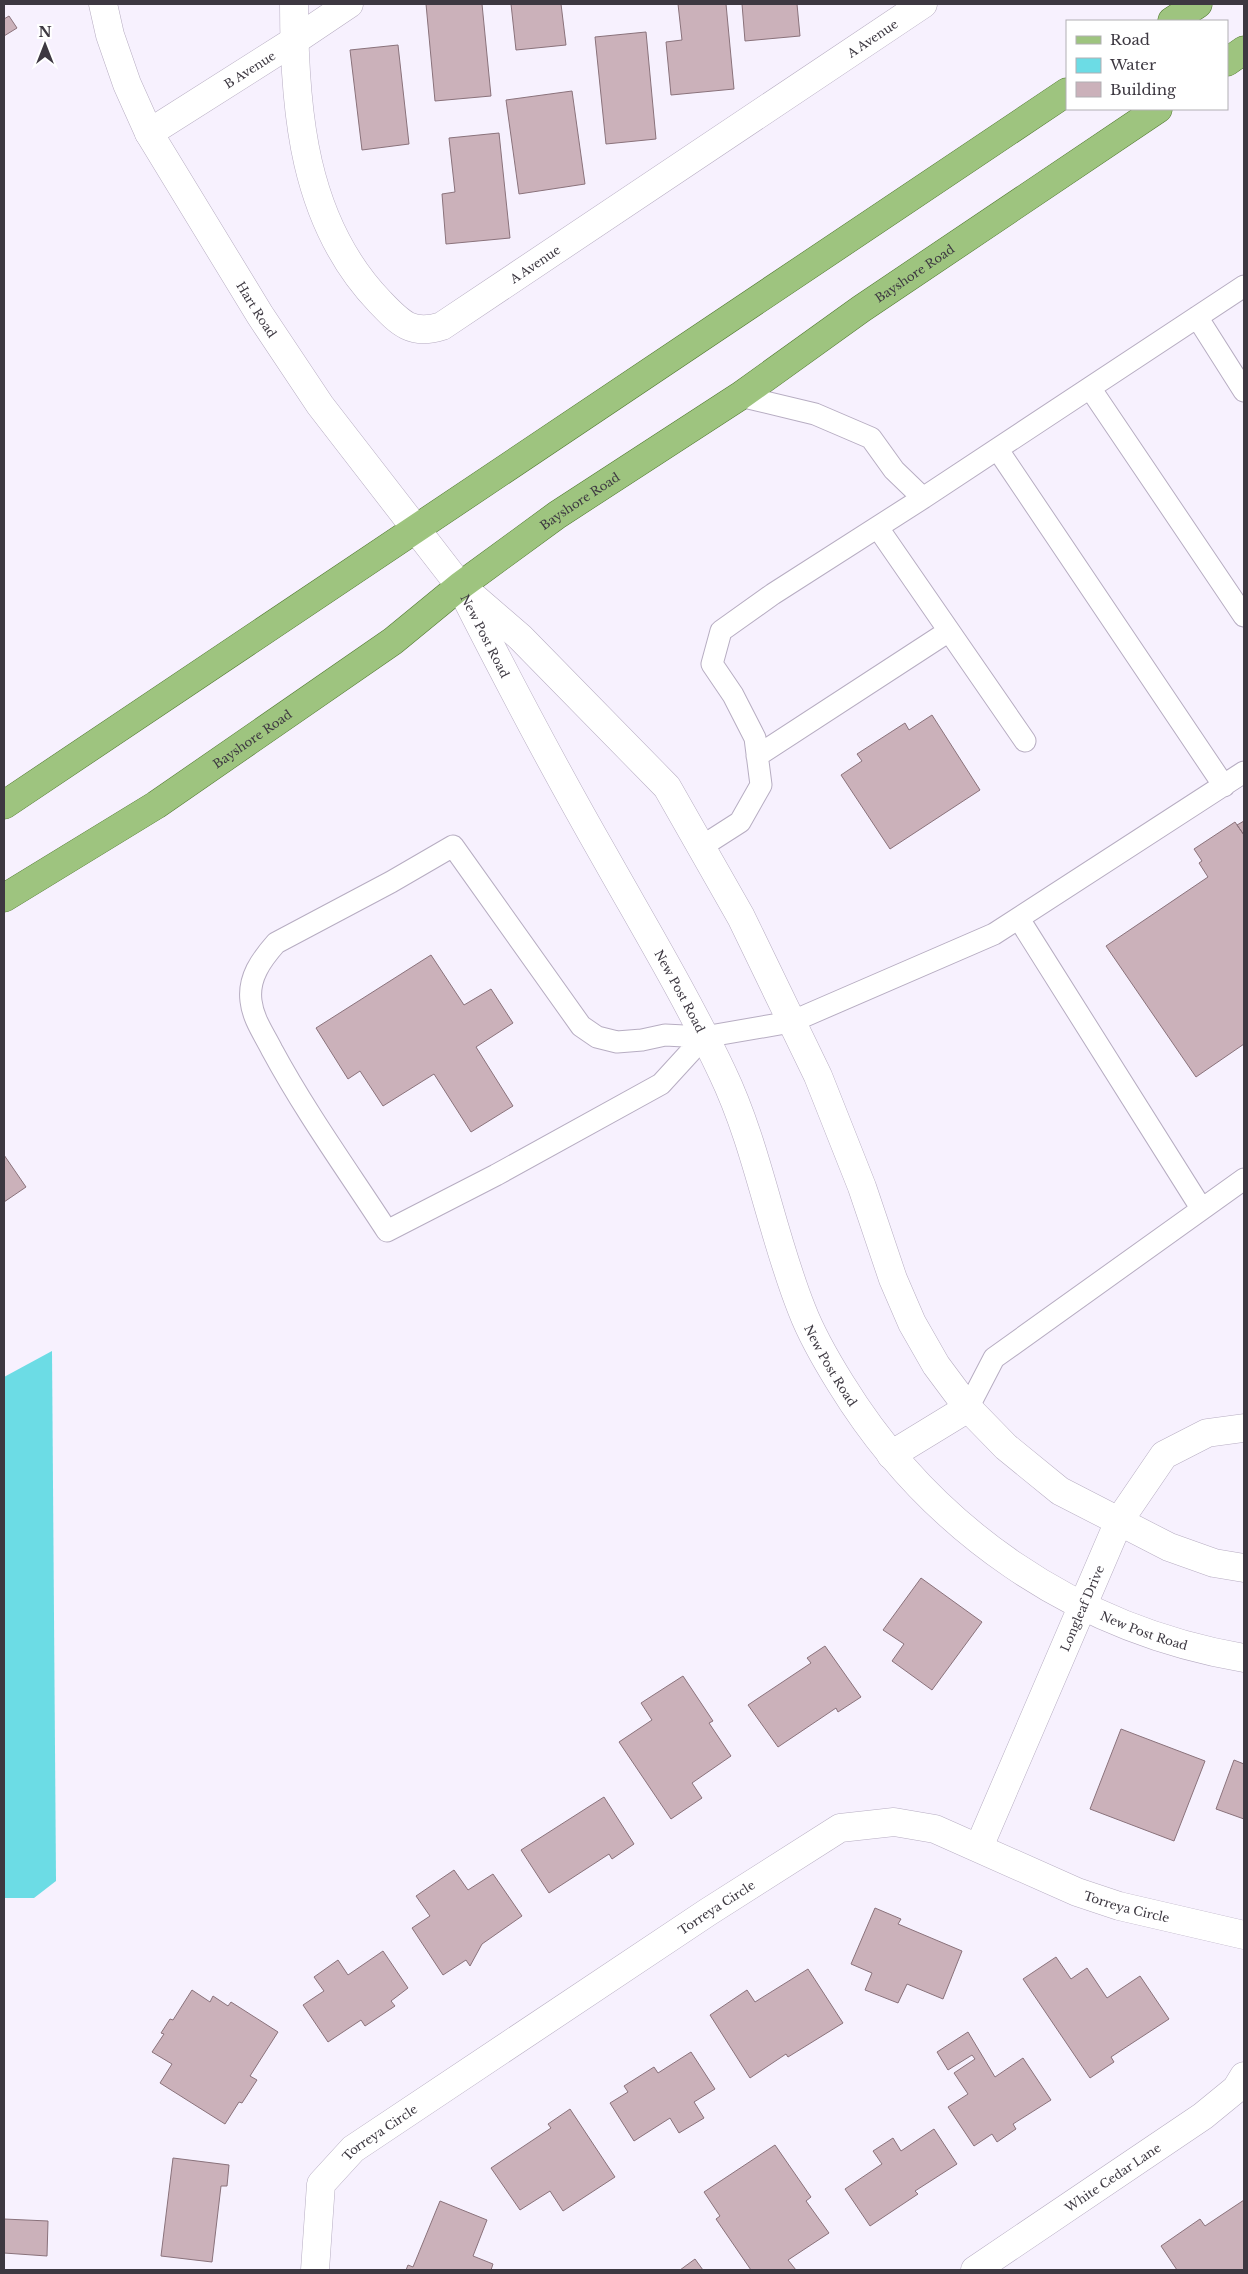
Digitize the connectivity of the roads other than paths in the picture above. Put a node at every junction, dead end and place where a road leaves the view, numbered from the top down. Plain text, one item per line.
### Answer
1 (103, 4) edge
2 (294, 4) edge
3 (349, 4) edge
4 (923, 4) edge
5 (1198, 4) edge
6 (1174, 20) edge
7 (294, 41) junction
8 (1244, 50) edge
9 (1228, 61) edge
10 (1066, 93) edge
11 (1157, 110) edge
12 (149, 133) junction
13 (1244, 286) edge
14 (1197, 317) junction
15 (1090, 388) junction
16 (1244, 391) edge
17 (740, 396) junction
18 (998, 450) junction
19 (923, 498) junction
20 (416, 528) junction
21 (878, 528) junction
22 (460, 586) junction
23 (1244, 616) edge
24 (949, 631) junction
25 (1025, 741) dead end
26 (757, 756) junction
27 (1244, 772) edge
28 (1224, 786) junction
29 (4, 805) edge
30 (701, 847) junction
31 (4, 898) edge
32 (1019, 919) junction
33 (791, 1022) junction
34 (704, 1036) junction
35 (1244, 1179) edge
36 (1201, 1208) junction
37 (968, 1408) junction
38 (1244, 1428) edge
39 (891, 1455) junction
40 (1119, 1521) junction
41 (1244, 1568) edge
42 (1082, 1606) junction
43 (1244, 1658) edge
44 (979, 1847) junction
45 (1244, 1935) edge
46 (1244, 2076) edge
47 (315, 2270) edge
48 (975, 2270) edge

1 - 12 street, Hart Road
2 - 7 street, A Avenue
3 - 7 street, B Avenue
4 - 7 street, A Avenue
5 - 6 main road
7 - 12 street, B Avenue
8 - 9 main road
10 - 20 main road
11 - 17 main road, Bayshore Road
12 - 20 street, Hart Road
13 - 14 lane
14 - 15 lane
14 - 16 lane
15 - 18 lane
15 - 23 lane
17 - 19 lane
17 - 22 main road, Bayshore Road
18 - 19 lane
18 - 28 lane
19 - 21 lane
20 - 22 street, Hart Road
20 - 29 main road
21 - 24 lane
21 - 26 lane
22 - 30 street, New Post Road
22 - 31 main road, Bayshore Road
22 - 34 street, New Post Road
24 - 25 lane
24 - 26 lane
26 - 30 lane
27 - 28 lane
28 - 32 lane
30 - 33 street, New Post Road
32 - 33 lane
32 - 36 lane
33 - 34 lane
33 - 37 street, New Post Road
34 - 34 lane
34 - 39 street, New Post Road
35 - 36 lane
36 - 37 lane
37 - 39 street
37 - 40 street, New Post Road
38 - 40 street, Longleaf Drive
39 - 42 street, New Post Road
40 - 41 street, New Post Road
40 - 42 street, Longleaf Drive
42 - 43 street, New Post Road
42 - 44 street, Longleaf Drive
44 - 45 street, Torreya Circle
44 - 47 street, Torreya Circle
46 - 48 street, White Cedar Lane

